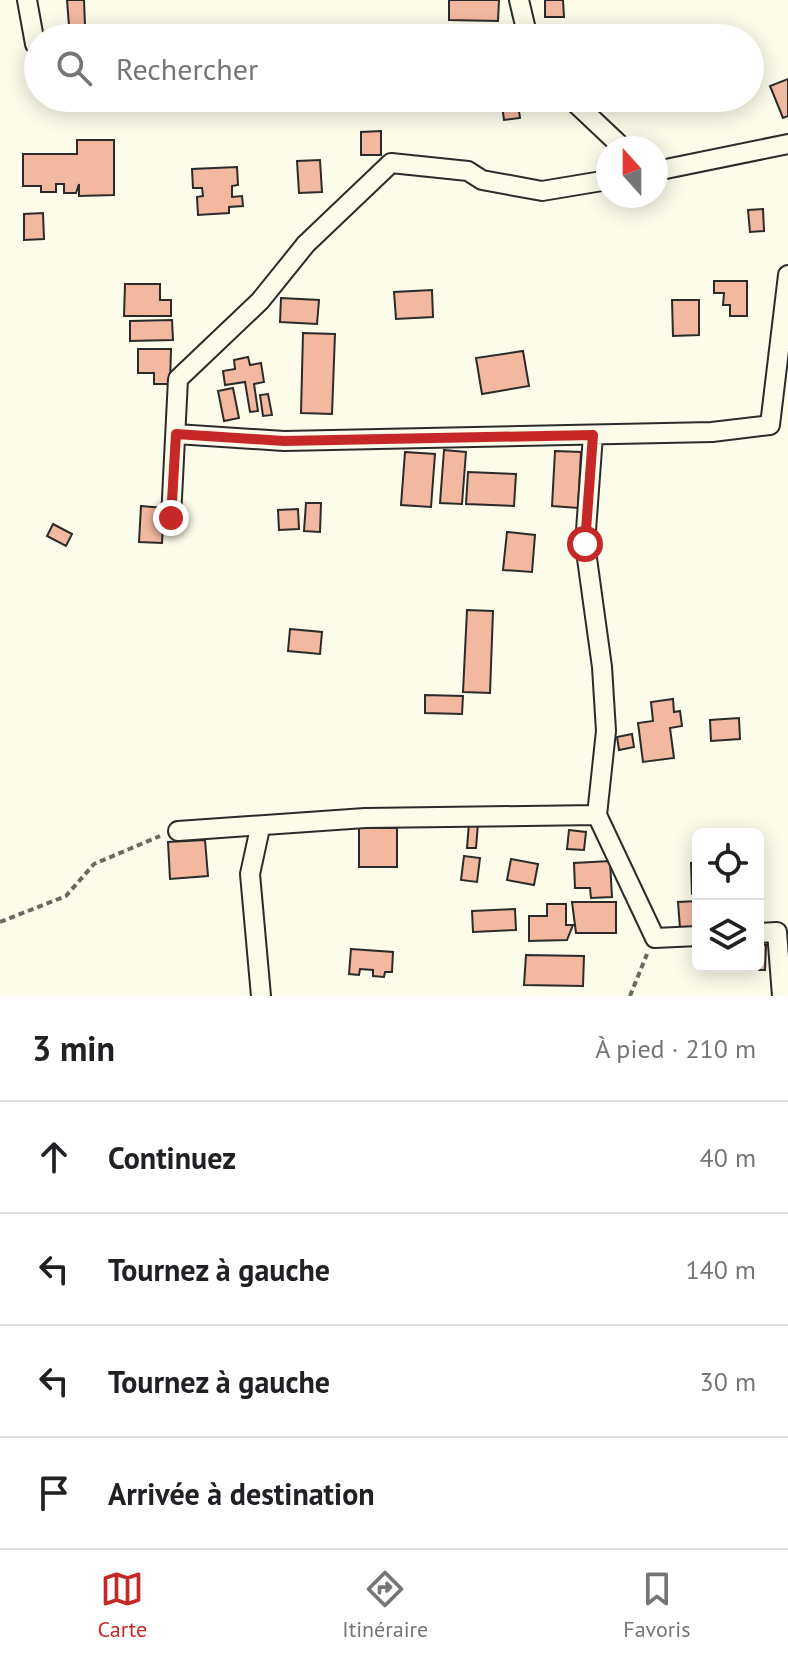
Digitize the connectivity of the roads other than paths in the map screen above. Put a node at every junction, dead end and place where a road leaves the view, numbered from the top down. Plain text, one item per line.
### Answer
1 (27, 0) edge
2 (519, 0) edge
3 (31, 24) edge
4 (525, 24) edge
5 (585, 112) edge
6 (610, 136) edge
7 (788, 144) edge
8 (668, 169) edge
9 (596, 182) edge
10 (788, 275) edge
11 (176, 434) junction
12 (593, 435) junction
13 (171, 518) dead end
14 (597, 815) junction
15 (260, 828) junction
16 (178, 831) road end
17 (764, 933) edge
18 (692, 936) edge
19 (261, 996) edge
20 (782, 996) edge

1 - 3 street
2 - 4 street
5 - 6 street
7 - 8 street
9 - 11 street
10 - 12 street
11 - 12 street
11 - 13 street
12 - 14 street
14 - 15 street
14 - 18 street
15 - 16 street
15 - 19 street
17 - 20 street

